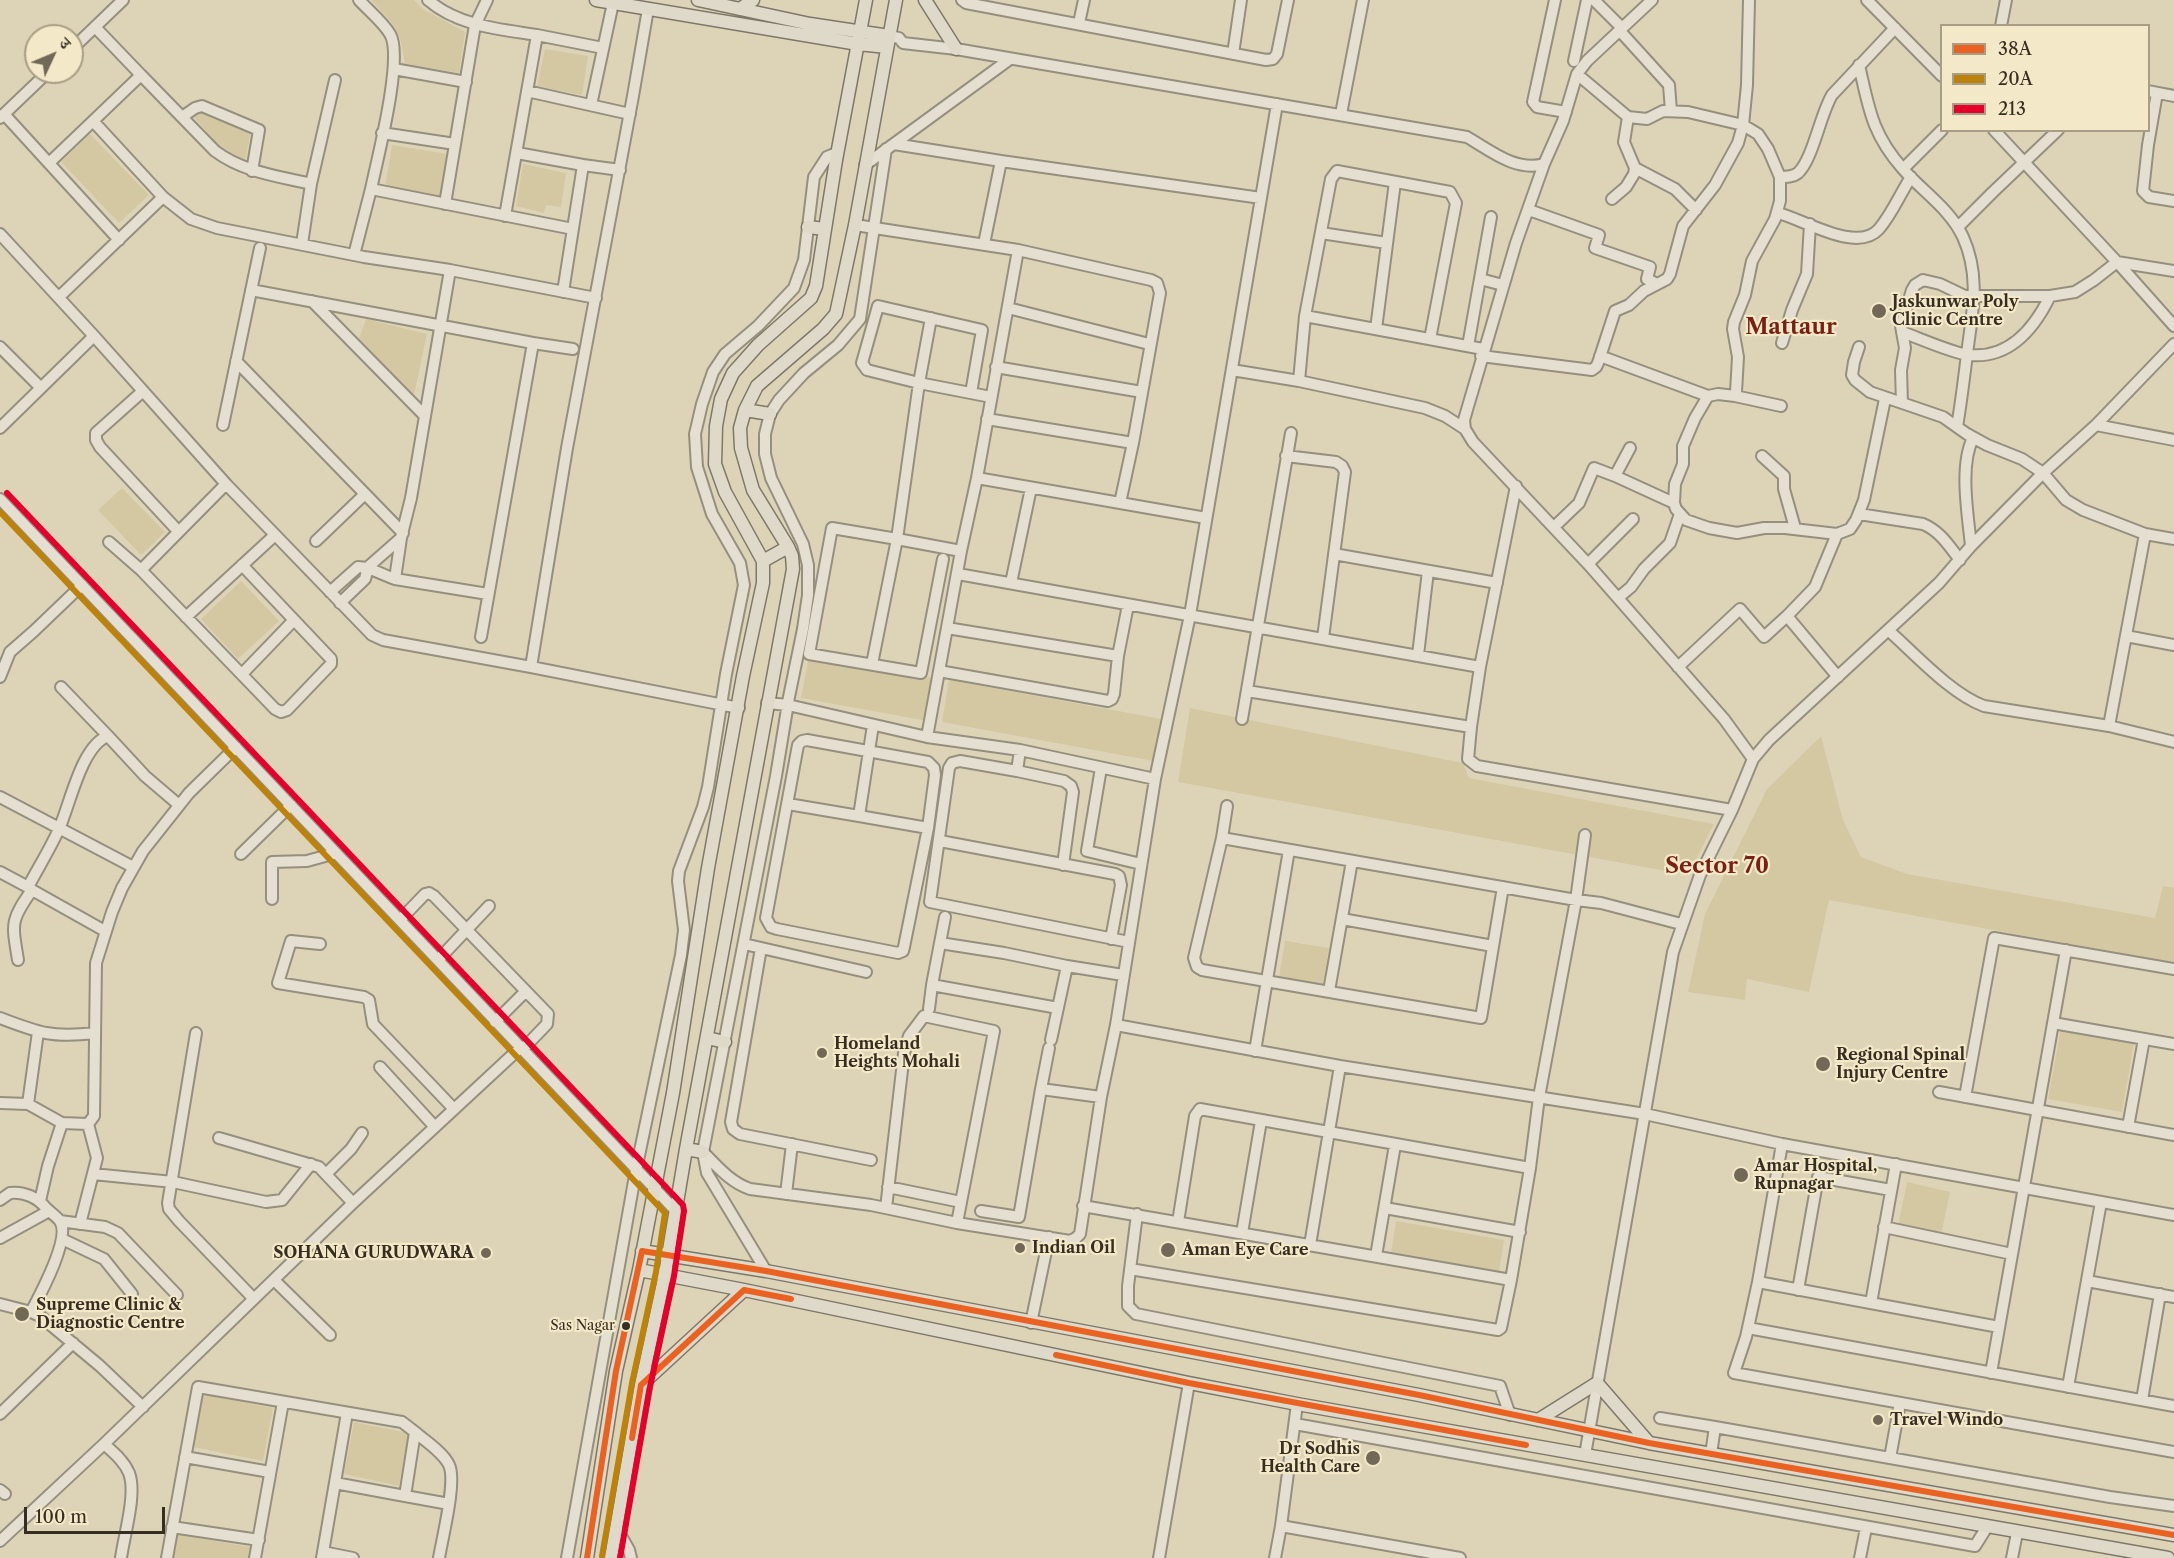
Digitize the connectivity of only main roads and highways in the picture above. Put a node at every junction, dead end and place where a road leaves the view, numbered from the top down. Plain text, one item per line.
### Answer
1 (596, 0) edge
2 (698, 0) edge
3 (753, 0) edge
4 (866, 0) edge
5 (896, 0) edge
6 (925, 0) edge
7 (740, 9) junction
8 (860, 38) junction
9 (888, 41) junction
10 (956, 49) road end
11 (808, 227) road end
12 (825, 229) junction
13 (745, 410) junction
14 (770, 414) road end
15 (788, 547) junction
16 (763, 561) junction
17 (707, 1038) junction
18 (725, 1042) road end
19 (686, 1149) junction
20 (703, 1152) road end
21 (642, 1251) junction
22 (667, 1255) junction
23 (639, 1270) junction
24 (665, 1274) junction
25 (744, 1290) junction
26 (641, 1385) junction
27 (1538, 1420) junction
28 (1649, 1443) junction
29 (2174, 1534) edge
30 (2130, 1555) edge
31 (587, 1558) edge
32 (611, 1558) edge
33 (2168, 1558) edge

1 - 8 main road
2 - 7 main road
3 - 7 main road
4 - 8 main road
5 - 9 main road
6 - 10 main road
7 - 8 main road
8 - 9 main road
8 - 12 main road
9 - 13 main road
11 - 12 main road
12 - 16 main road
13 - 14 main road
13 - 15 main road
15 - 16 main road
15 - 17 main road
16 - 21 main road
17 - 18 main road
17 - 19 main road
19 - 20 main road
19 - 22 main road
21 - 22 main road
21 - 23 main road
22 - 24 main road
22 - 27 main road
23 - 24 main road
23 - 31 main road
24 - 25 main road
24 - 26 main road
25 - 26 main road
25 - 30 main road
26 - 32 main road
27 - 28 main road
27 - 28 main road
28 - 29 main road
30 - 33 main road

